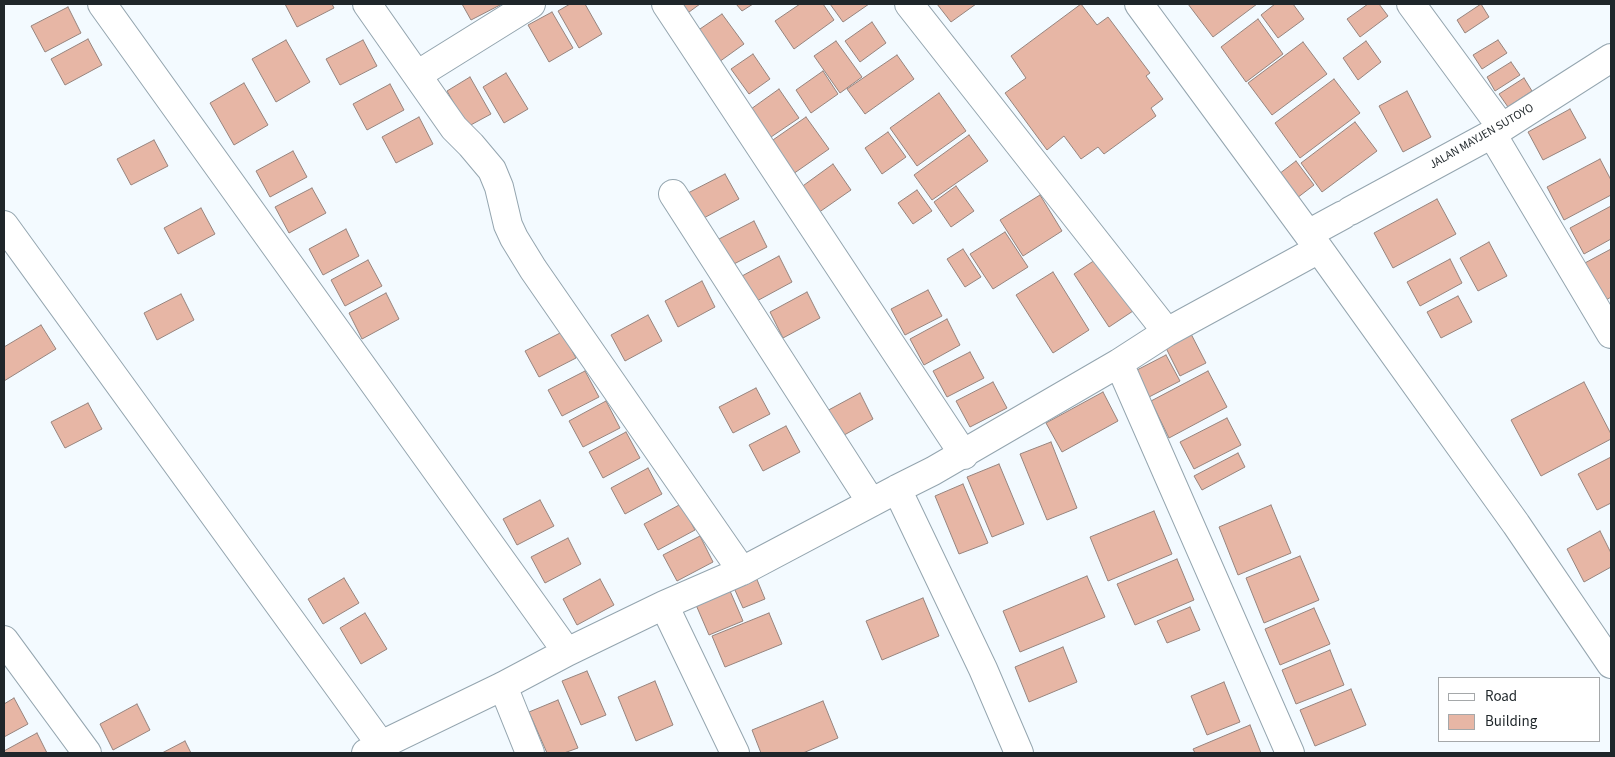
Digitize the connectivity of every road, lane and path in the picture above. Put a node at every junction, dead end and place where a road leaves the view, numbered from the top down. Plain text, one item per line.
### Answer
1 (102, 4) edge
2 (367, 4) edge
3 (666, 4) edge
4 (909, 4) edge
5 (1139, 4) edge
6 (1411, 4) edge
7 (524, 6) edge
8 (1611, 58) edge
9 (417, 75) junction
10 (1497, 131) junction
11 (673, 194) dead end
12 (4, 225) edge
13 (1314, 241) junction
14 (1167, 332) junction
15 (1611, 334) edge
16 (1119, 362) junction
17 (964, 455) junction
18 (897, 489) junction
19 (871, 502) junction
20 (742, 571) junction
21 (664, 606) junction
22 (4, 640) edge
23 (567, 652) junction
24 (1611, 664) edge
25 (503, 686) junction
26 (373, 749) edge
27 (87, 753) edge
28 (530, 753) edge
29 (736, 753) edge
30 (1020, 753) edge
31 (1290, 753) edge

1 - 23 street
2 - 9 street
3 - 17 street
4 - 14 street
5 - 13 street
6 - 10 street
7 - 9 street
8 - 10 street, JALAN MAYJEN SUTOYO
9 - 20 street
10 - 13 street, JALAN MAYJEN SUTOYO
10 - 15 street
11 - 19 street
12 - 26 street
13 - 14 street, JALAN MAYJEN SUTOYO
13 - 24 street
14 - 16 street, JALAN MAYJEN SUTOYO
16 - 17 street, JALAN MAYJEN SUTOYO
16 - 31 street
17 - 18 street, JALAN MAYJEN SUTOYO
18 - 19 street, JALAN MAYJEN SUTOYO
18 - 30 street
19 - 20 street, JALAN MAYJEN SUTOYO
20 - 21 street, JALAN MAYJEN SUTOYO
21 - 23 street, JALAN MAYJEN SUTOYO
21 - 29 street
22 - 27 street
23 - 25 street, JALAN MAYJEN SUTOYO
25 - 26 street, JALAN MAYJEN SUTOYO
25 - 28 street

